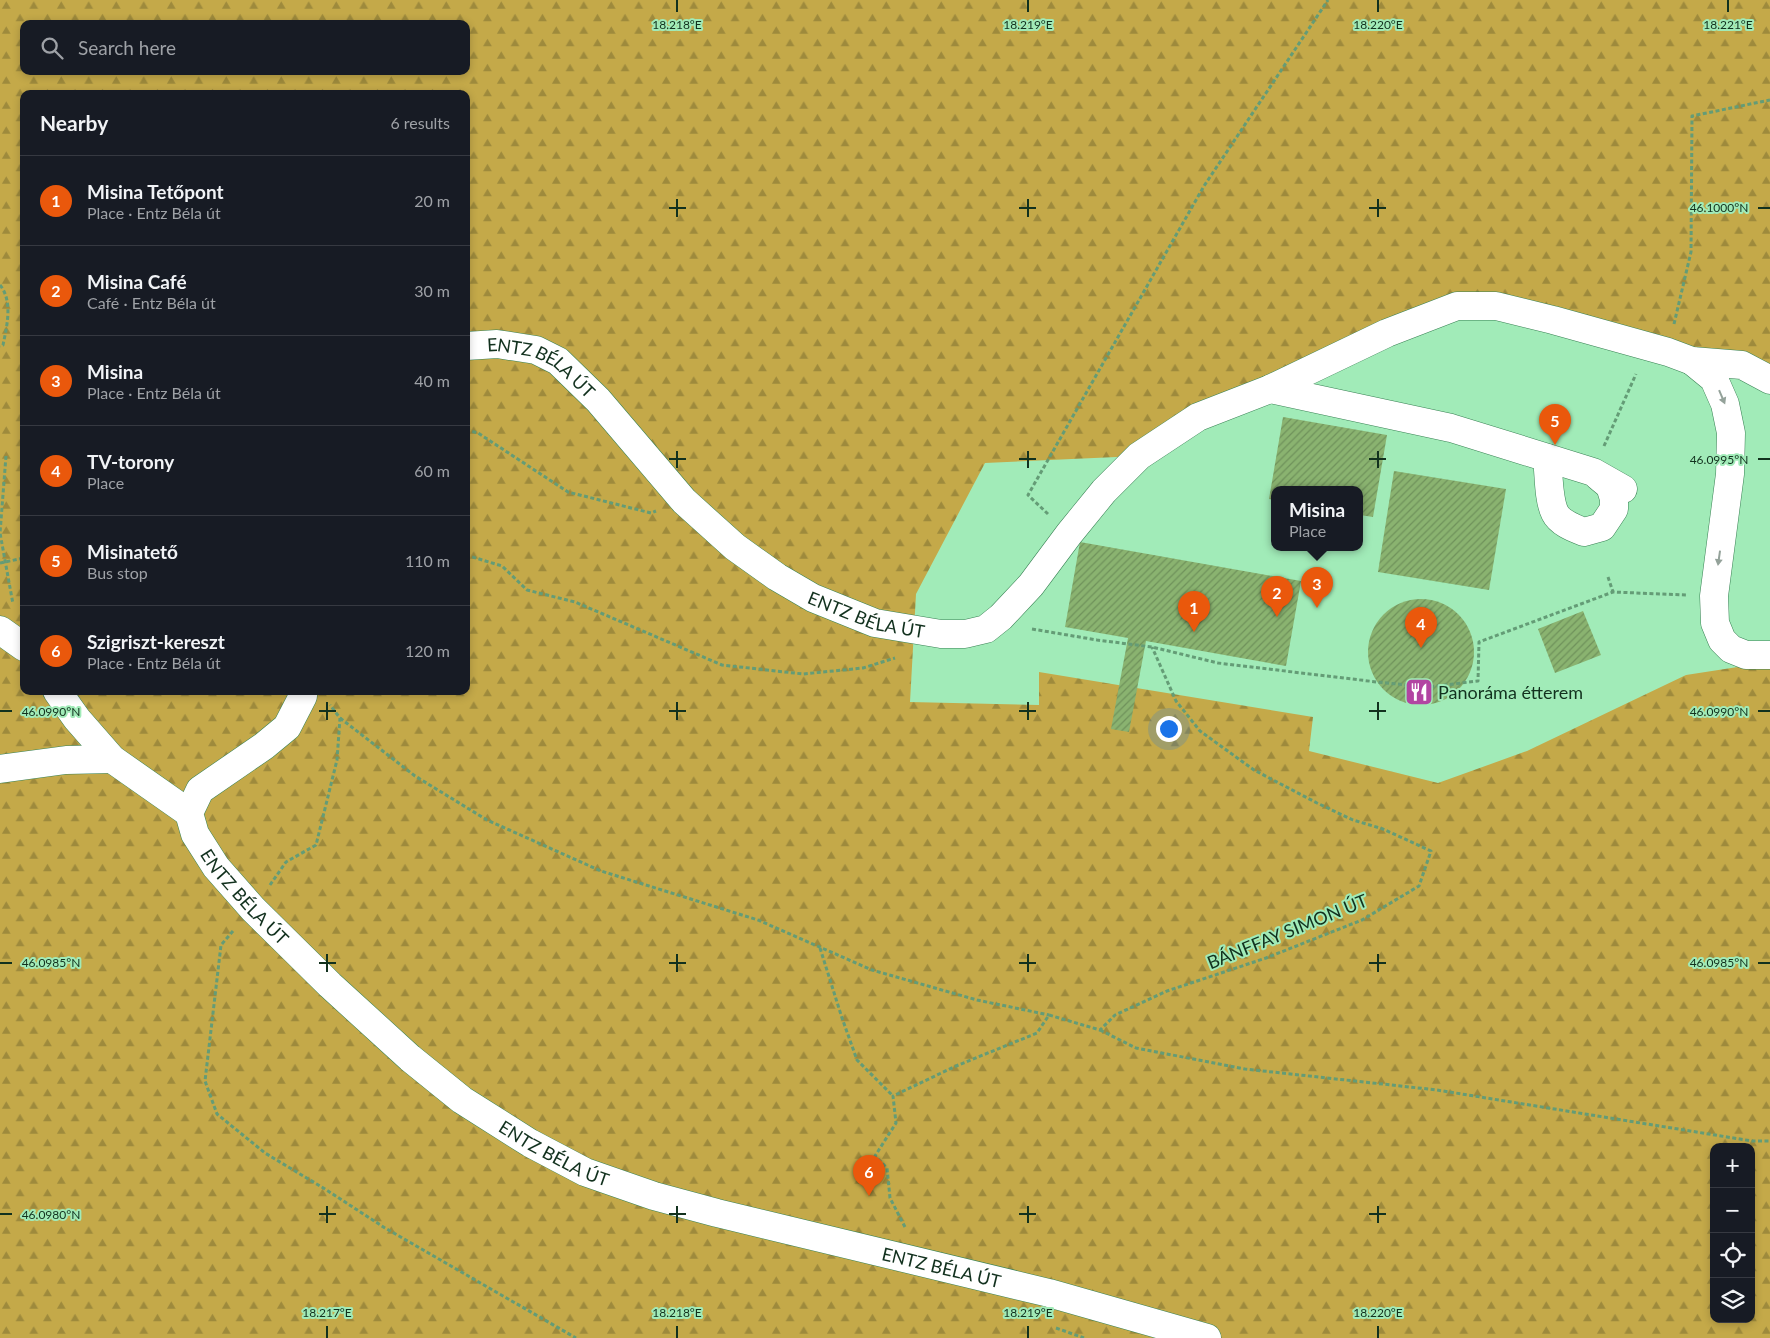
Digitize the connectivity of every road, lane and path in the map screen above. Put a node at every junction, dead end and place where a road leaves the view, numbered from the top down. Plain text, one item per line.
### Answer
1 (1328, 0) edge
2 (1770, 100) edge
3 (0, 285) edge
4 (0, 346) edge
5 (470, 346) edge
6 (1680, 356) junction
7 (1770, 380) edge
8 (1270, 389) junction
9 (470, 431) edge
10 (6, 456) dead end
11 (1547, 458) junction
12 (1593, 472) junction
13 (1623, 489) dead end
14 (684, 501) junction
15 (1069, 534) junction
16 (470, 556) edge
17 (20, 559) edge
18 (2, 563) edge
19 (1608, 577) dead end
20 (1613, 592) junction
21 (1714, 596) junction
22 (986, 629) junction
23 (15, 640) edge
24 (1152, 647) junction
25 (1770, 655) edge
26 (901, 656) dead end
27 (60, 695) edge
28 (303, 695) edge
29 (329, 703) dead end
30 (340, 718) junction
31 (112, 760) junction
32 (0, 769) edge
33 (189, 813) junction
34 (253, 909) junction
35 (820, 947) junction
36 (1049, 1015) junction
37 (1100, 1030) junction
38 (893, 1096) junction
39 (1770, 1141) edge
40 (917, 1261) junction
41 (576, 1338) edge
42 (1207, 1338) edge

1 - 15 path
2 - 6 path
3 - 4 path
5 - 14 street, ENTZ BÉLA ÚT
6 - 7 street
6 - 8 street, ENTZ BÉLA ÚT
6 - 12 path
6 -> 21 street
8 - 11 street
8 - 15 street, ENTZ BÉLA ÚT
9 - 14 path
10 - 18 path
11 - 12 street
11 - 12 street
12 - 13 street
14 - 22 street, ENTZ BÉLA ÚT
15 - 22 street, ENTZ BÉLA ÚT
16 - 26 path
17 - 18 path
18 - 23 path
19 - 20 path
20 - 21 path
20 - 24 path
21 - 25 street
22 - 24 path
24 - 37 path, BÁNFFAY SIMON ÚT
27 - 31 street
28 - 33 street
29 - 30 path
30 - 34 path
30 - 35 path
31 - 32 street
31 - 33 street
33 - 34 street, ENTZ BÉLA ÚT
34 - 40 street, ENTZ BÉLA ÚT
34 - 41 path
35 - 36 path
35 - 38 path
36 - 37 path
36 - 38 path
37 - 39 path
38 - 40 path
40 - 42 street, ENTZ BÉLA ÚT

